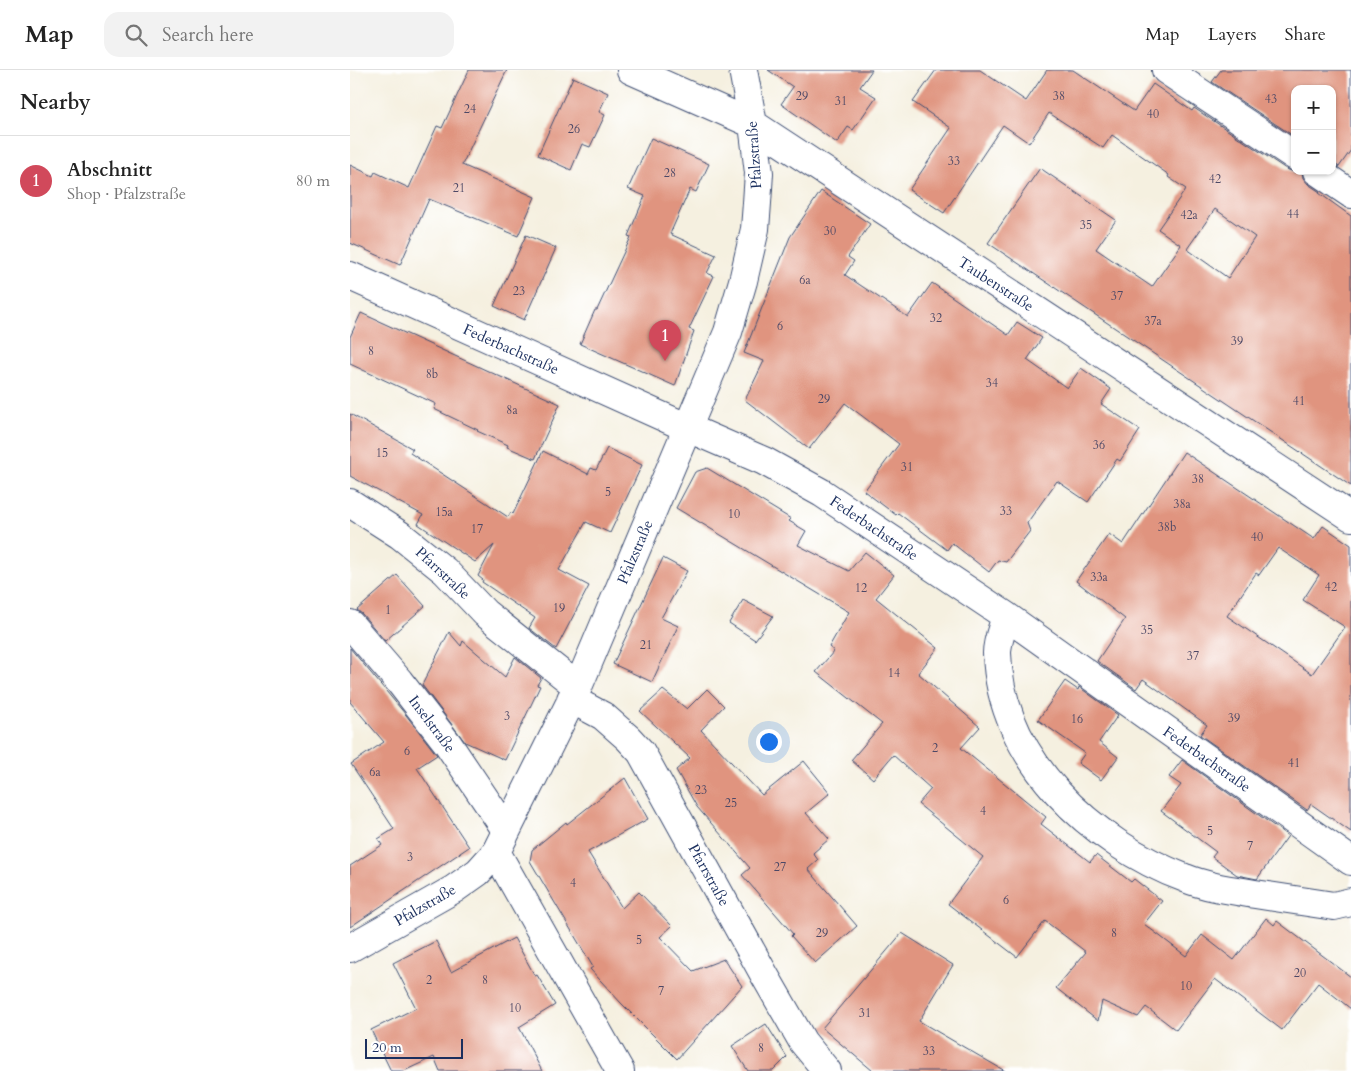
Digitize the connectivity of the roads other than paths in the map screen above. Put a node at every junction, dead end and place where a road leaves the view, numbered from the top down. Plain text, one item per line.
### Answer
1 (631, 70) edge
2 (743, 70) edge
3 (1166, 70) edge
4 (753, 124) junction
5 (1291, 153) edge
6 (1323, 175) edge
7 (1351, 194) edge
8 (350, 276) edge
9 (688, 428) junction
10 (350, 503) edge
11 (1351, 517) edge
12 (1006, 616) junction
13 (350, 624) edge
14 (574, 693) junction
15 (501, 841) junction
16 (1351, 861) edge
17 (1351, 902) edge
18 (350, 948) edge
19 (620, 1071) edge
20 (827, 1071) edge

1 - 4 street, Taubenstraße
2 - 4 street, Pfalzstraße
3 - 5 street
4 - 9 street, Pfalzstraße
4 - 11 street, Taubenstraße
6 - 7 street
8 - 9 street, Federbachstraße
9 - 12 street, Federbachstraße
9 - 14 street, Pfalzstraße
10 - 14 street, Pfarrstraße
12 - 16 street, Federbachstraße
12 - 17 street
13 - 15 street, Inselstraße
14 - 15 street, Pfalzstraße
14 - 20 street, Pfarrstraße
15 - 18 street, Pfalzstraße
15 - 19 street, Inselstraße

